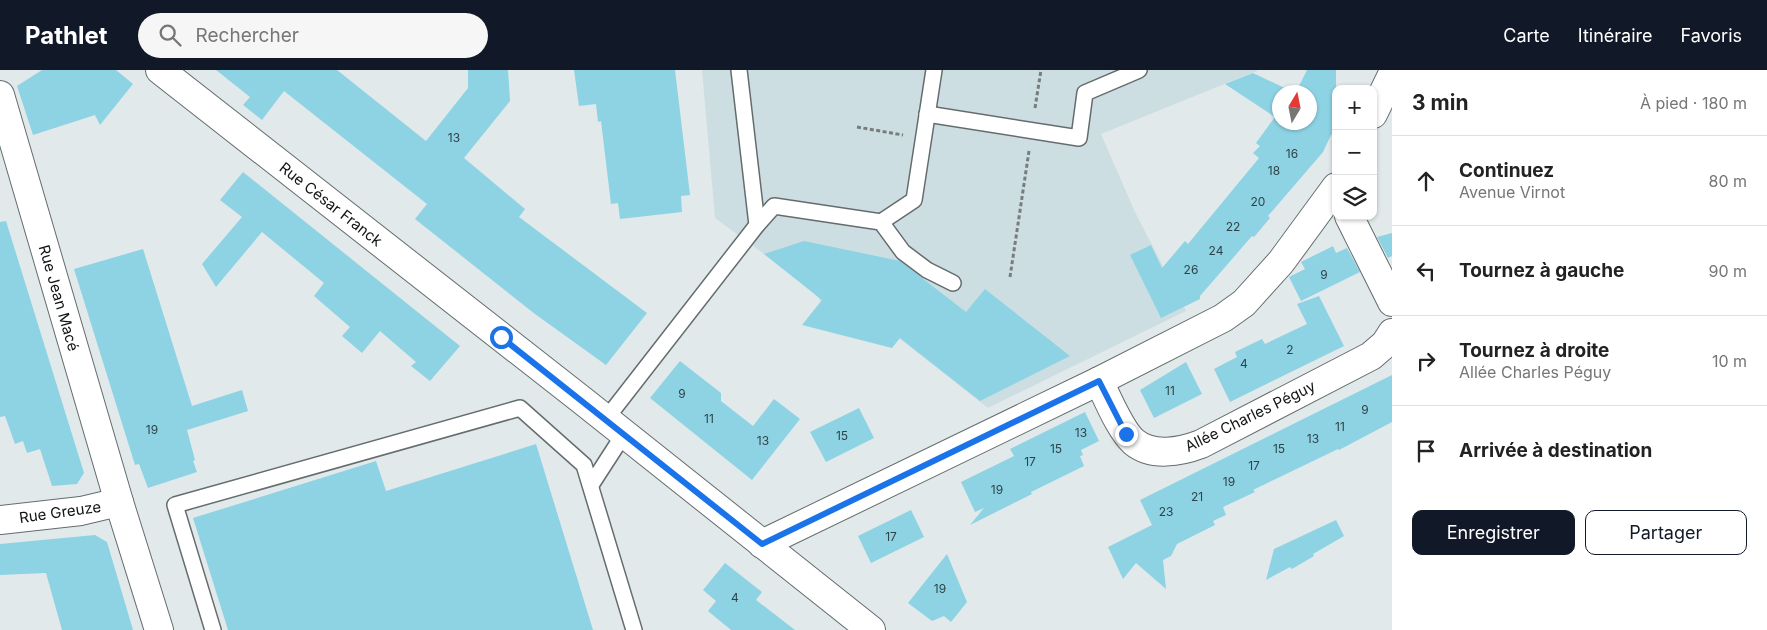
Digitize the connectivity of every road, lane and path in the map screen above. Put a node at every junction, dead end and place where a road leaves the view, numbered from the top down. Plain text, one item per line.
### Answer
1 (160, 70) edge
2 (739, 70) edge
3 (934, 70) edge
4 (1041, 70) edge
5 (1139, 70) edge
6 (1392, 75) edge
7 (0, 95) edge
8 (1377, 106) edge
9 (926, 114) junction
10 (857, 127) dead end
11 (1032, 131) junction
12 (923, 139) junction
13 (1332, 193) edge
14 (1351, 220) edge
15 (881, 222) junction
16 (757, 225) junction
17 (1010, 277) dead end
18 (953, 282) dead end
19 (1392, 302) edge
20 (1392, 333) edge
21 (1099, 381) junction
22 (615, 427) junction
23 (590, 485) junction
24 (119, 502) junction
25 (0, 520) edge
26 (762, 544) junction
27 (159, 630) edge
28 (213, 630) edge
29 (634, 630) edge
30 (871, 630) edge

1 - 22 street, Rue César Franck
2 - 16 lane
3 - 9 lane
4 - 11 path
5 - 11 lane
6 - 8 street
7 - 24 street, Rue Jean Macé
9 - 11 lane
9 - 12 lane
10 - 12 path
11 - 17 path
12 - 15 lane
13 - 21 street
14 - 19 street
15 - 16 lane
15 - 18 lane
16 - 22 lane
20 - 21 street, Allée Charles Péguy
21 - 26 street
22 - 23 lane
22 - 26 street, Rue César Franck
23 - 28 lane
23 - 29 lane
24 - 25 street, Rue Greuze
24 - 27 street, Rue Jean Macé
26 - 30 street, Rue César Franck

